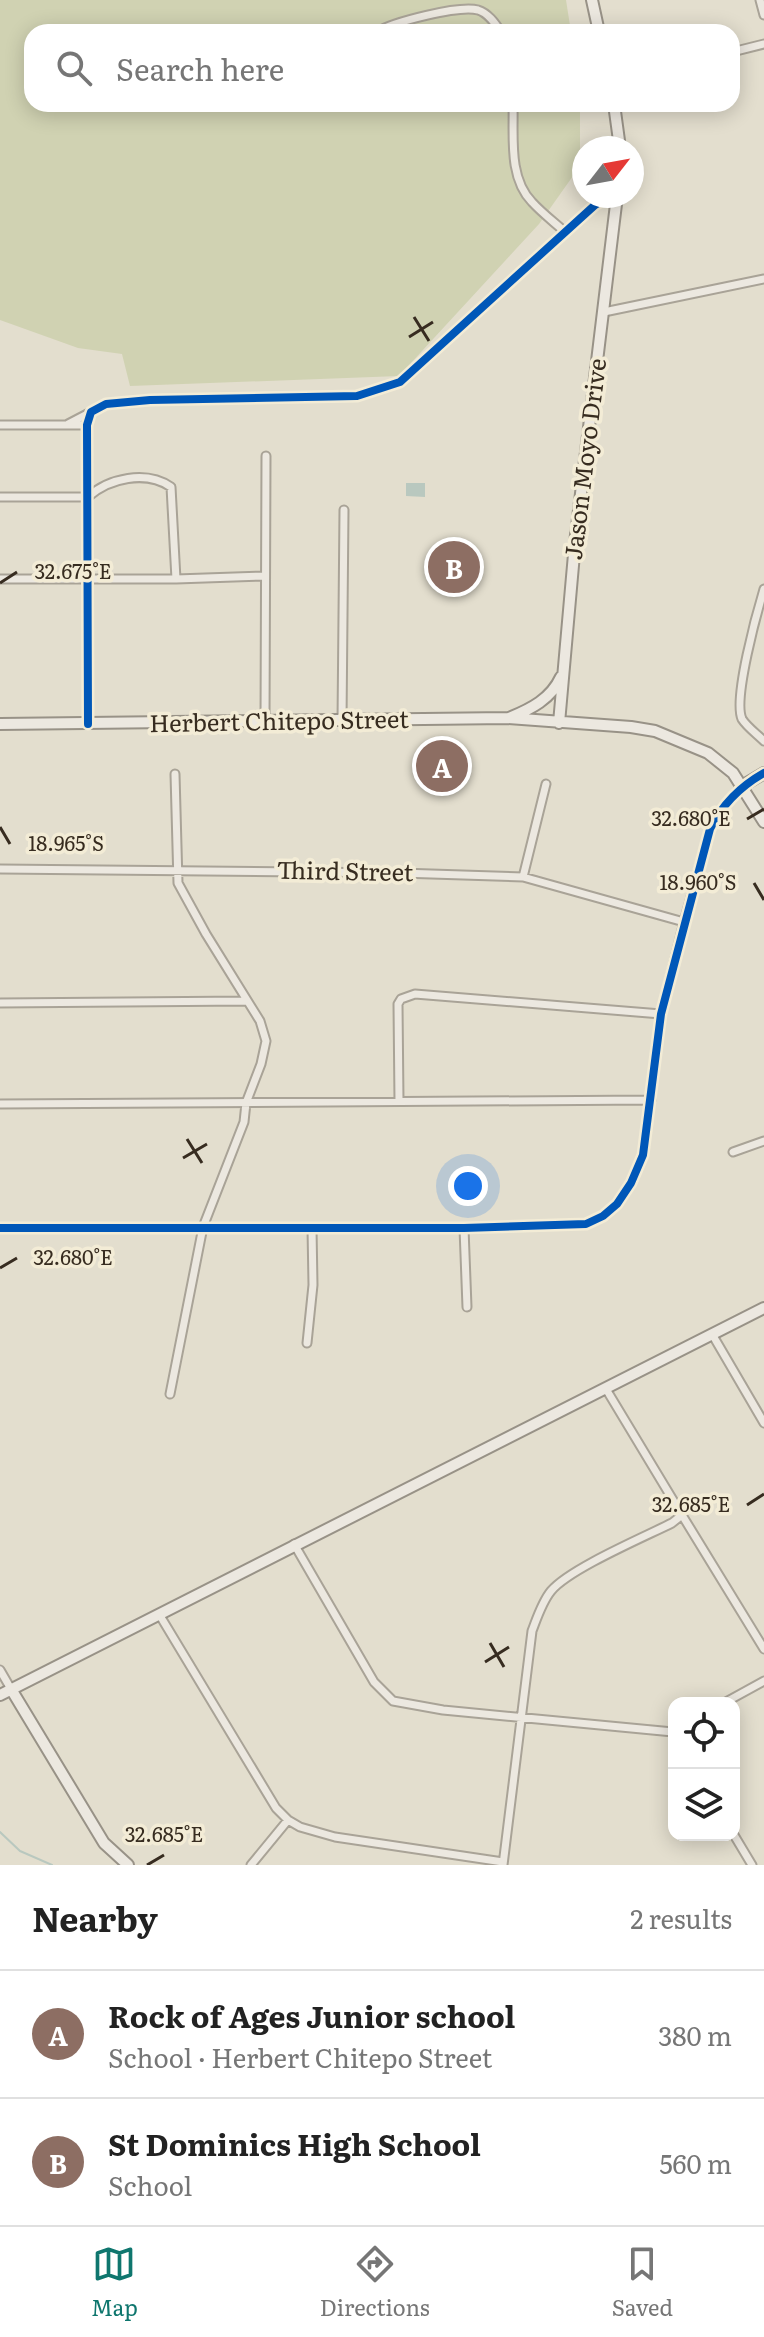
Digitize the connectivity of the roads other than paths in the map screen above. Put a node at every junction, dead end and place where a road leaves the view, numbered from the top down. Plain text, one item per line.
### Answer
1 (592, 0) edge
2 (760, 0) edge
3 (764, 15) edge
4 (394, 24) edge
5 (495, 24) edge
6 (597, 24) edge
7 (764, 44) edge
8 (740, 50) edge
9 (513, 112) edge
10 (615, 112) edge
11 (618, 136) edge
12 (592, 208) edge
13 (616, 208) edge
14 (565, 232) junction
15 (764, 279) edge
16 (604, 312) junction
17 (91, 412) junction
18 (0, 425) edge
19 (66, 425) junction
20 (87, 425) junction
21 (266, 456) dead end
22 (0, 497) edge
23 (88, 497) junction
24 (344, 510) dead end
25 (265, 576) junction
26 (0, 579) edge
27 (90, 579) junction
28 (176, 579) junction
29 (764, 589) edge
30 (565, 661) junction
31 (508, 718) junction
32 (342, 721) junction
33 (265, 722) junction
34 (559, 723) junction
35 (0, 724) edge
36 (88, 724) junction
37 (764, 741) edge
38 (764, 773) edge
39 (175, 774) dead end
40 (546, 784) dead end
41 (742, 786) junction
42 (764, 822) edge
43 (0, 869) edge
44 (176, 870) junction
45 (523, 877) junction
46 (684, 922) junction
47 (247, 1001) junction
48 (0, 1003) edge
49 (661, 1014) junction
50 (651, 1100) junction
51 (399, 1101) junction
52 (246, 1103) junction
53 (0, 1104) edge
54 (764, 1141) edge
55 (733, 1152) dead end
56 (203, 1227) junction
57 (0, 1228) edge
58 (312, 1228) junction
59 (464, 1228) junction
60 (467, 1307) dead end
61 (764, 1308) edge
62 (712, 1334) junction
63 (307, 1343) dead end
64 (606, 1389) junction
65 (170, 1394) dead end
66 (764, 1423) edge
67 (682, 1515) junction
68 (294, 1544) junction
69 (159, 1614) junction
70 (764, 1649) edge
71 (0, 1670) edge
72 (764, 1681) edge
73 (11, 1689) junction
74 (0, 1695) edge
75 (735, 1697) edge
76 (523, 1719) junction
77 (668, 1732) edge
78 (288, 1820) junction
79 (738, 1841) edge
80 (503, 1863) edge
81 (128, 1865) edge
82 (251, 1865) edge
83 (752, 1865) edge

1 - 6 street
2 - 3 street
4 - 5 street
7 - 8 street
9 - 14 street
10 - 11 street
12 - 14 street
13 - 16 street, Jason Moyo Drive
14 - 17 street
15 - 16 street
16 - 30 street, Jason Moyo Drive
17 - 19 street
17 - 20 street
18 - 19 street
19 - 20 street
20 - 23 street
21 - 25 street
22 - 23 street
23 - 27 street
23 - 28 street
24 - 32 street
25 - 28 street
25 - 33 street
26 - 27 street
27 - 28 street
27 - 36 street
29 - 37 street
30 - 31 street
30 - 34 street, Jason Moyo Drive
31 - 32 street, Herbert Chitepo Street
31 - 34 street, Herbert Chitepo Street
32 - 33 street, Herbert Chitepo Street
33 - 36 street, Herbert Chitepo Street
34 - 41 street, Herbert Chitepo Street
35 - 36 street, Herbert Chitepo Street
38 - 41 street
39 - 44 street
40 - 45 street
41 - 42 street, Herbert Chitepo Street
41 - 46 street
43 - 44 street, Third Street
44 - 45 street, Third Street
44 - 47 street
45 - 46 street, Third Street
46 - 49 street
47 - 48 street
47 - 52 street
49 - 50 street
49 - 51 street
50 - 51 street
50 - 59 street
51 - 52 street
52 - 53 street
52 - 56 street
54 - 55 street
56 - 57 street
56 - 58 street
56 - 65 street
58 - 59 street
58 - 63 street
59 - 60 street
61 - 62 street
62 - 64 street
62 - 66 street
64 - 67 street
64 - 68 street
67 - 70 street
67 - 76 street
68 - 69 street
68 - 76 street
69 - 73 street
69 - 78 street
71 - 73 street
72 - 75 street
73 - 74 street
73 - 81 street
76 - 77 street
76 - 80 street
78 - 80 street
78 - 82 street
79 - 83 street

